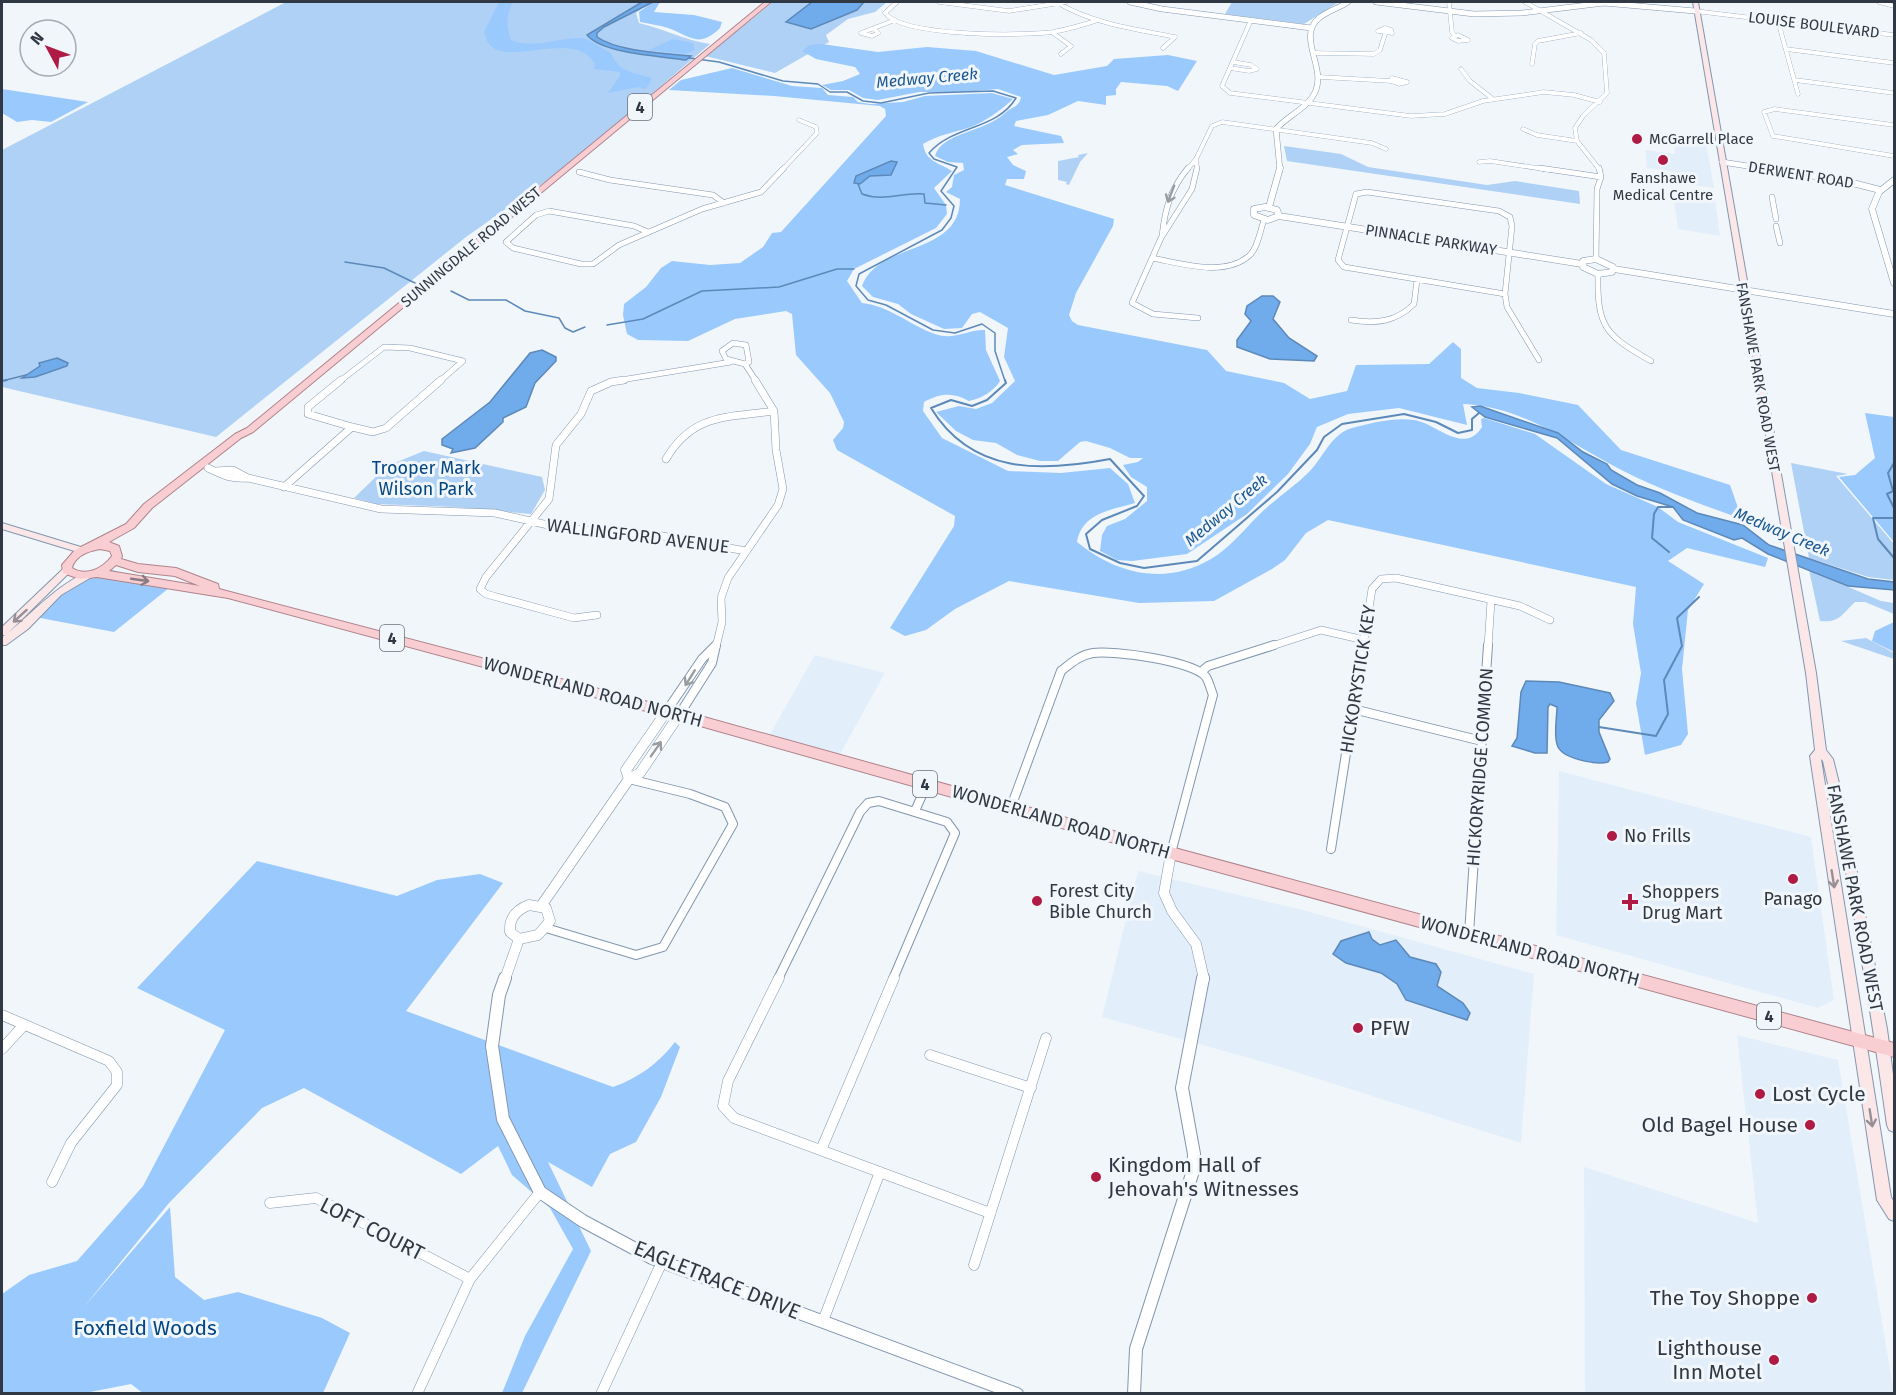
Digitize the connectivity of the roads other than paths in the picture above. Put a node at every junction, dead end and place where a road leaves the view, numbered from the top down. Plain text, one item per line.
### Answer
1 (768, 2) edge
2 (897, 2) edge
3 (939, 2) edge
4 (1066, 2) edge
5 (1130, 2) edge
6 (1348, 2) edge
7 (1376, 2) edge
8 (1449, 2) edge
9 (1526, 2) edge
10 (1603, 2) edge
11 (1695, 2) edge
12 (1879, 2) edge
13 (1058, 3) junction
14 (1894, 6) edge
15 (1542, 11) junction
16 (1695, 11) junction
17 (1450, 12) junction
18 (895, 20) junction
19 (1098, 20) junction
20 (1251, 20) junction
21 (1778, 21) junction
22 (1311, 28) junction
23 (875, 30) dead end
24 (1053, 33) junction
25 (1581, 33) junction
26 (1385, 34) dead end
27 (1894, 35) edge
28 (1455, 36) dead end
29 (1163, 48) dead end
30 (1786, 50) junction
31 (1314, 52) junction
32 (1061, 54) dead end
33 (1233, 62) junction
34 (1894, 63) edge
35 (1532, 64) dead end
36 (1230, 68) junction
37 (1461, 69) dead end
38 (1320, 77) junction
39 (1795, 80) junction
40 (1390, 81) dead end
41 (1894, 93) edge
42 (1798, 94) dead end
43 (1493, 99) junction
44 (1309, 102) junction
45 (1600, 102) junction
46 (799, 120) dead end
47 (1894, 124) edge
48 (1276, 129) junction
49 (1523, 129) dead end
50 (1577, 141) junction
51 (1386, 149) dead end
52 (1894, 156) edge
53 (1196, 159) junction
54 (1479, 162) dead end
55 (1722, 162) junction
56 (565, 169) junction
57 (1601, 177) junction
58 (1894, 180) edge
59 (1880, 190) junction
60 (1772, 197) dead end
61 (724, 203) junction
62 (1269, 207) junction
63 (1280, 216) junction
64 (1776, 219) dead end
65 (1264, 220) junction
66 (1776, 226) dead end
67 (1348, 227) junction
68 (648, 232) junction
69 (1162, 236) junction
70 (1780, 243) dead end
71 (1509, 252) junction
72 (1152, 258) junction
73 (1596, 259) junction
74 (1582, 264) junction
75 (1614, 269) junction
76 (1893, 270) edge
77 (1598, 274) junction
78 (1418, 280) junction
79 (1894, 283) edge
80 (1744, 290) junction
81 (1505, 294) junction
82 (1894, 314) edge
83 (1198, 318) dead end
84 (1351, 320) dead end
85 (1539, 360) dead end
86 (1651, 361) dead end
87 (731, 362) junction
88 (745, 364) junction
89 (774, 411) junction
90 (352, 427) junction
91 (250, 430) junction
92 (666, 459) dead end
93 (212, 470) junction
94 (284, 488) junction
95 (533, 522) junction
96 (2, 528) edge
97 (93, 546) junction
98 (111, 546) junction
99 (81, 550) junction
100 (746, 550) junction
101 (115, 561) junction
102 (69, 564) junction
103 (93, 574) junction
104 (228, 594) junction
105 (1491, 601) junction
106 (597, 615) dead end
107 (1550, 620) dead end
108 (2, 632) edge
109 (1364, 640) junction
110 (2, 642) edge
111 (715, 646) junction
112 (1201, 672) junction
113 (1353, 709) junction
114 (673, 713) junction
115 (1482, 741) junction
116 (1821, 752) junction
117 (629, 779) junction
118 (927, 784) junction
119 (1011, 807) junction
120 (915, 812) junction
121 (1331, 849) dead end
122 (1171, 853) junction
123 (541, 906) junction
124 (546, 928) junction
125 (1469, 934) junction
126 (519, 939) junction
127 (2, 1015) edge
128 (24, 1025) junction
129 (1046, 1038) dead end
130 (1858, 1040) junction
131 (1888, 1048) edge
132 (2, 1049) edge
133 (930, 1055) dead end
134 (1031, 1088) junction
135 (1894, 1125) edge
136 (821, 1150) junction
137 (880, 1172) junction
138 (52, 1182) dead end
139 (540, 1192) junction
140 (270, 1203) dead end
141 (990, 1213) junction
142 (1894, 1214) edge
143 (662, 1262) junction
144 (974, 1265) dead end
145 (470, 1279) junction
146 (823, 1321) junction
147 (993, 1389) edge
148 (417, 1394) edge
149 (601, 1394) edge
150 (1017, 1394) edge
151 (1134, 1394) edge

1 - 56 main road, SUNNINGDALE ROAD WEST / 4
2 - 18 street
3 - 13 street
4 - 13 street
5 - 20 street
6 - 22 street
7 - 17 street, LOUISE BOULEVARD
8 - 17 street
9 - 15 street
10 - 15 street, LOUISE BOULEVARD
10 - 16 street, LOUISE BOULEVARD
11 - 16 main road, FANSHAWE PARK ROAD WEST
12 - 14 street
13 - 19 street
15 - 17 street, LOUISE BOULEVARD
15 - 25 street
16 - 21 street, LOUISE BOULEVARD
16 - 55 main road, FANSHAWE PARK ROAD WEST
17 - 28 street
18 - 23 street
18 - 24 street
19 - 24 street
19 - 29 street
20 - 22 street
20 - 33 street
21 - 27 street, LOUISE BOULEVARD
21 - 30 street
22 - 31 street
24 - 32 street
25 - 35 street
25 - 45 street
26 - 31 street
30 - 34 street
30 - 39 street
31 - 38 street
33 - 36 street
33 - 36 street
36 - 44 street
37 - 43 street
38 - 40 street
38 - 44 street
39 - 41 street
39 - 42 street
43 - 44 street
43 - 45 street
44 - 48 street
45 - 50 street
46 - 61 street
47 - 52 street
48 - 51 street
48 - 53 street
48 - 62 street
49 - 50 street
50 - 57 street
53 - 69 street
53 -> 69 street
54 - 57 street
55 - 59 street, DERWENT ROAD
55 - 80 main road, FANSHAWE PARK ROAD WEST
56 - 61 street
56 - 91 main road, SUNNINGDALE ROAD WEST / 4
57 - 73 street
58 - 59 street
59 - 76 street
60 - 64 street
61 - 68 street
62 - 63 street
62 - 65 street
63 - 65 street
63 - 67 street, PINNACLE PARKWAY
65 - 72 street
66 - 70 street
67 - 71 street, PINNACLE PARKWAY
67 - 71 street
67 - 78 street
68 - 68 street
69 - 72 street
71 - 74 street, PINNACLE PARKWAY
71 - 81 street
72 - 83 street
73 - 74 street
73 - 75 street
74 - 77 street
75 - 77 street
75 - 80 street
76 - 79 street
77 - 86 street
78 - 81 street
78 - 84 street
80 - 82 street
80 - 116 main road, FANSHAWE PARK ROAD WEST
81 - 85 street
87 - 88 street
87 - 88 street
87 - 95 street
88 - 89 street
89 - 92 street
89 - 100 street
90 - 90 street
90 - 94 street
91 - 93 main road, SUNNINGDALE ROAD WEST / 4
91 - 97 main road, SUNNINGDALE ROAD WEST / 4
93 - 94 street, WALLINGFORD AVENUE
93 - 98 main road, 4
94 - 95 street, WALLINGFORD AVENUE
95 - 100 street, WALLINGFORD AVENUE
95 - 106 street
96 - 99 main road
96 - 102 main road
97 - 98 main road, 4
97 - 99 main road, 4
98 - 101 main road
99 - 102 main road, 4
100 - 111 street
101 - 103 main road
101 - 104 main road, WONDERLAND ROAD NORTH / 4
102 - 103 main road, 4
102 -> 108 main road
103 -> 104 main road, WONDERLAND ROAD NORTH / 4
103 - 110 main road
104 - 114 main road, WONDERLAND ROAD NORTH / 4
105 - 107 street, HICKORYSTICK KEY
105 - 109 street, HICKORYSTICK KEY
105 - 115 street, HICKORYRIDGE COMMON
109 - 112 street
109 - 113 street, HICKORYSTICK KEY
111 -> 114 street
111 - 114 street
112 - 119 street
112 - 122 street
113 - 115 street
113 - 121 street, HICKORYSTICK KEY
114 - 117 street
114 - 118 main road, WONDERLAND ROAD NORTH / 4
115 - 125 street, HICKORYRIDGE COMMON
116 -> 130 main road, FANSHAWE PARK ROAD WEST
116 - 131 main road, FANSHAWE PARK ROAD WEST
117 - 123 street
117 - 124 street
118 - 119 main road, WONDERLAND ROAD NORTH / 4
118 - 120 street
119 - 122 main road, WONDERLAND ROAD NORTH / 4
120 - 136 street
120 - 136 street
122 - 125 main road, WONDERLAND ROAD NORTH / 4
122 - 151 street
123 - 124 street
123 - 126 street
124 - 126 street
125 - 130 main road, WONDERLAND ROAD NORTH / 4
126 - 139 street, EAGLETRACE DRIVE
127 - 128 street
128 - 132 street
128 - 138 street
129 - 134 street
130 - 131 main road, WONDERLAND ROAD NORTH / 4
130 -> 142 main road
131 - 135 main road, FANSHAWE PARK ROAD WEST
133 - 134 street
134 - 141 street
136 - 137 street
137 - 141 street
137 - 146 street
139 - 143 street, EAGLETRACE DRIVE
139 - 145 street
140 - 145 street, LOFT COURT
141 - 144 street
143 - 146 street, EAGLETRACE DRIVE
143 - 149 street
145 - 148 street
146 - 147 street, EAGLETRACE DRIVE
147 - 150 street, EAGLETRACE DRIVE

